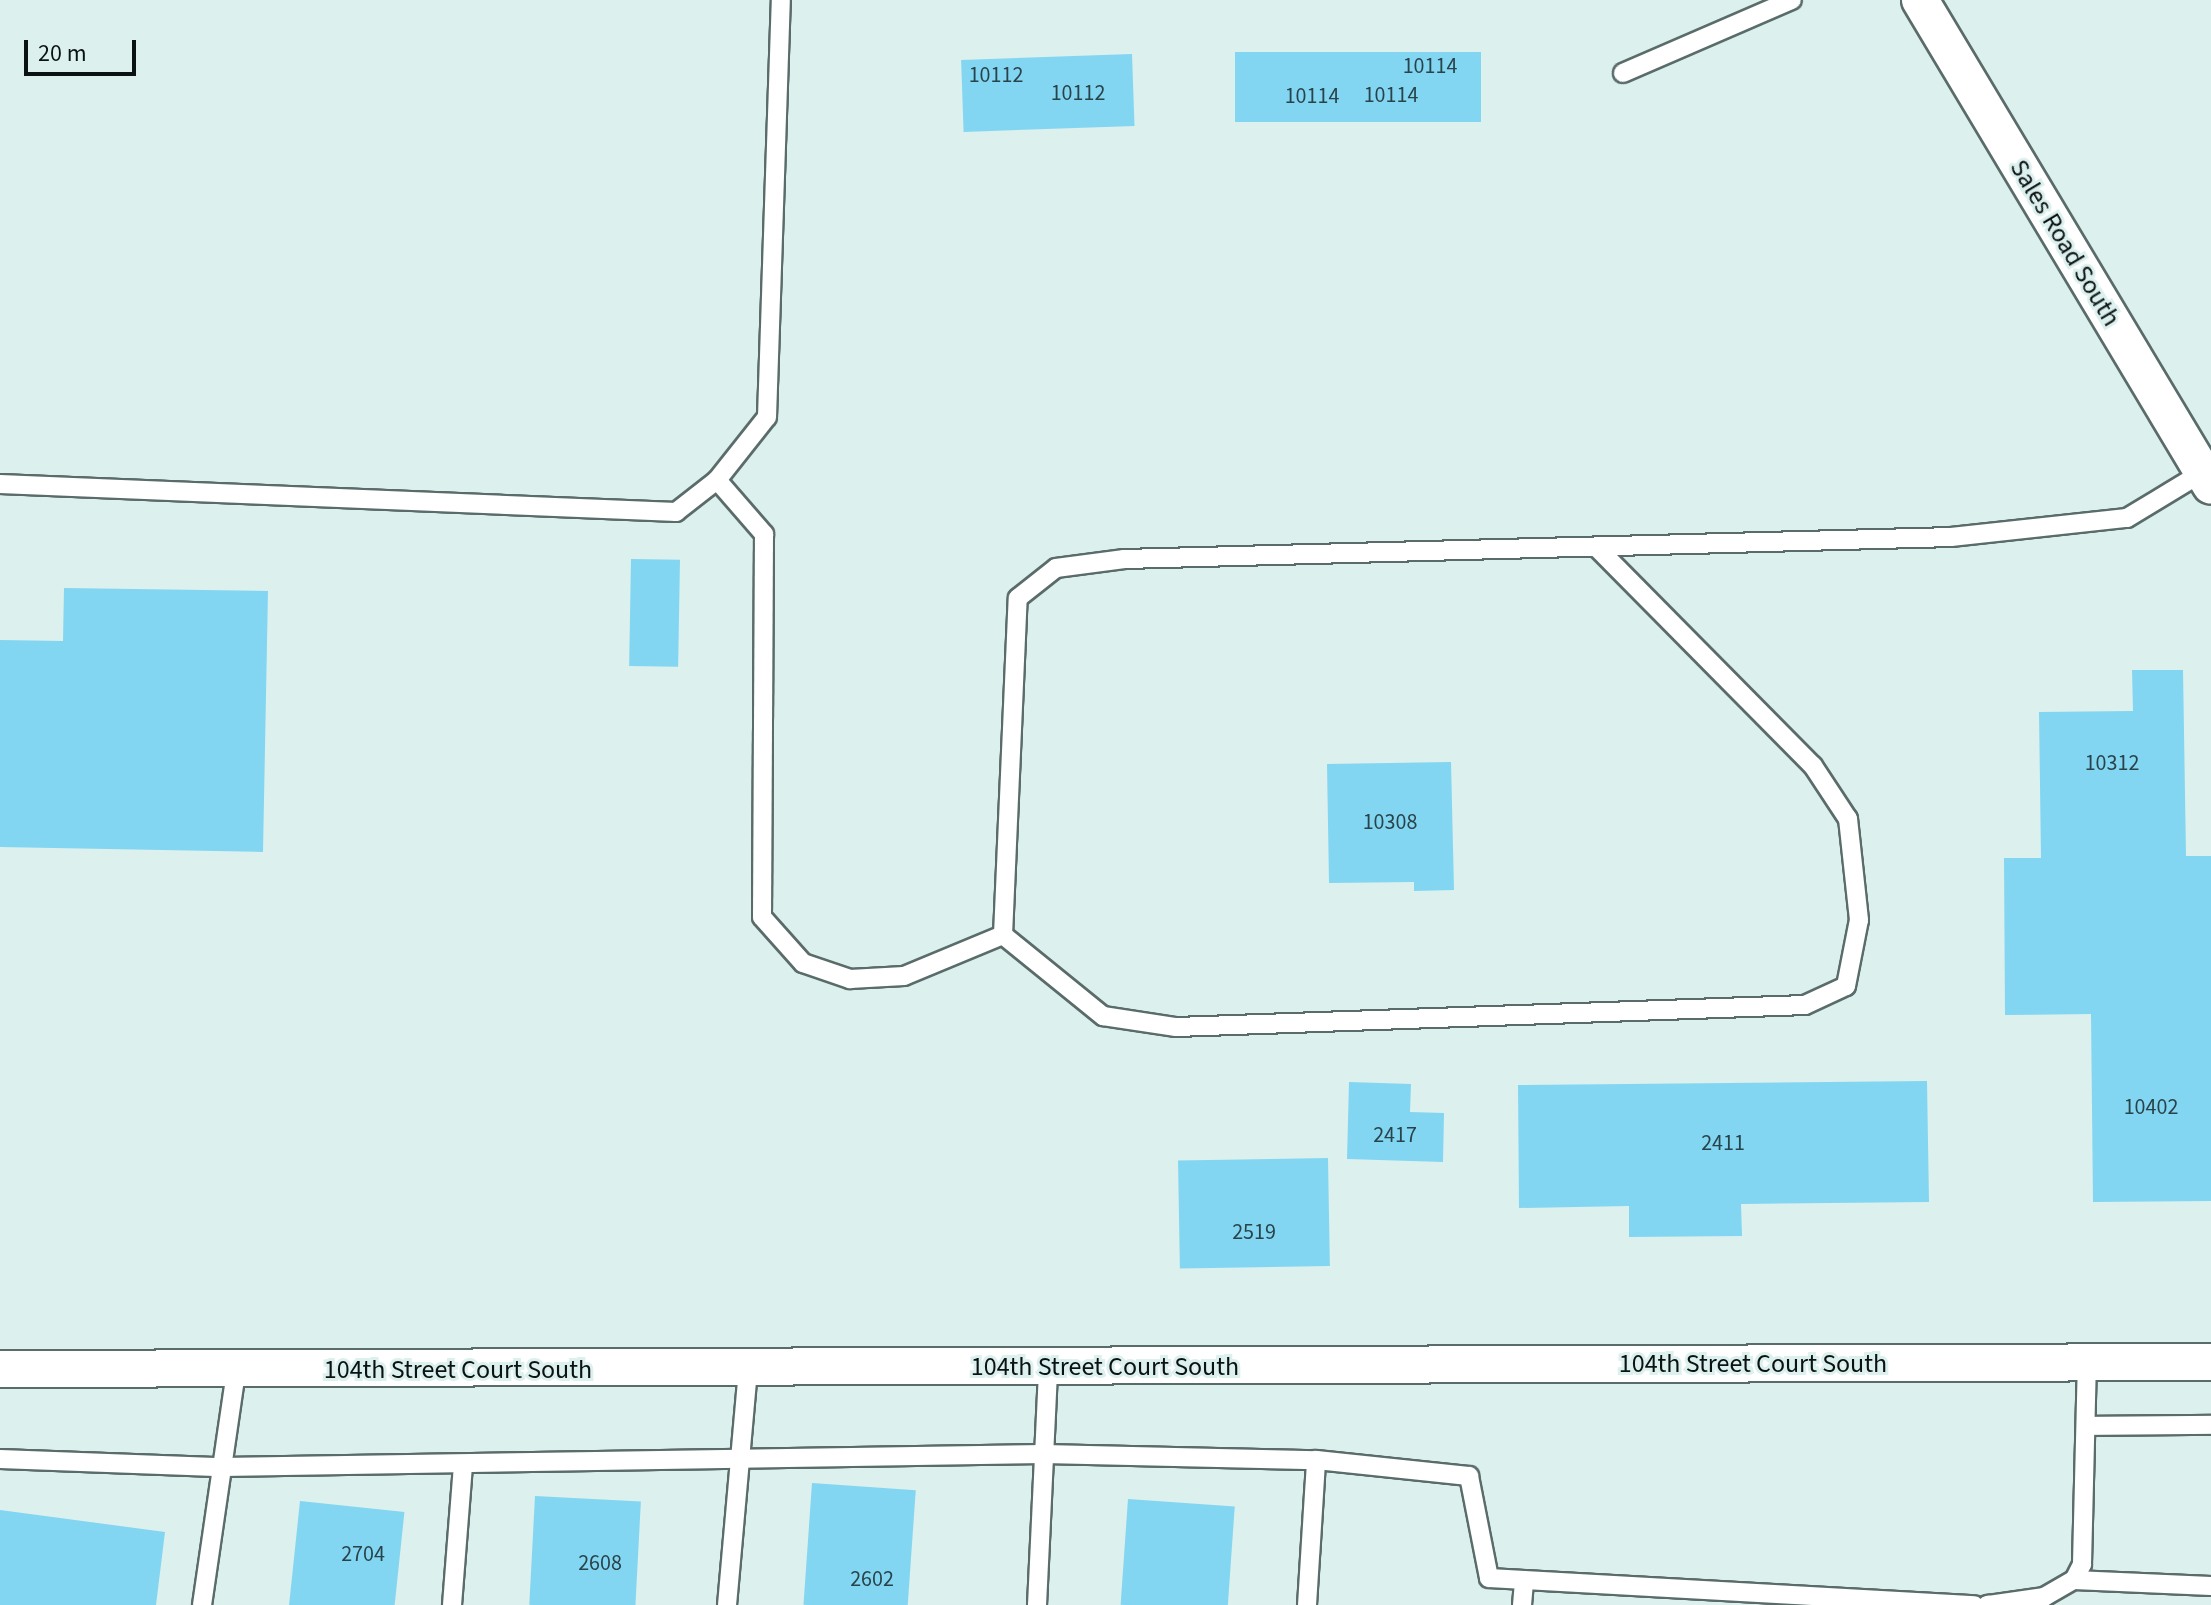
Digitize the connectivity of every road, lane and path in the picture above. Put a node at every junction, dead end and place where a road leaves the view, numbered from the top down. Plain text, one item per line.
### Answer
1 (781, 0) edge
2 (1792, 0) edge
3 (1920, 0) edge
4 (1623, 73) dead end
5 (2207, 479) edge
6 (717, 480) junction
7 (0, 484) edge
8 (1596, 547) junction
9 (1003, 935) junction
10 (2211, 1362) edge
11 (2087, 1363) junction
12 (1048, 1368) junction
13 (0, 1369) edge
14 (748, 1369) junction
15 (236, 1371) junction
16 (2211, 1425) edge
17 (2086, 1426) junction
18 (1044, 1454) junction
19 (0, 1459) edge
20 (740, 1459) junction
21 (1316, 1460) junction
22 (463, 1464) junction
23 (222, 1467) junction
24 (1524, 1580) junction
25 (2074, 1580) junction
26 (2211, 1586) edge
27 (1694, 1597) edge
28 (202, 1605) edge
29 (452, 1605) edge
30 (727, 1605) edge
31 (1037, 1605) edge
32 (1307, 1605) edge
33 (1522, 1605) edge
34 (1974, 1605) edge
35 (1987, 1605) edge

1 - 6 lane
2 - 4 lane
3 - 5 street, Sales Road South
5 - 8 lane
6 - 7 lane
6 - 9 lane
8 - 9 lane
8 - 9 lane
10 - 11 street, 104th Street Court South
11 - 12 street, 104th Street Court South
11 - 17 lane
12 - 14 street, 104th Street Court South
12 - 18 lane
13 - 15 street, 104th Street Court South
14 - 15 street, 104th Street Court South
14 - 20 lane
15 - 23 lane
16 - 17 lane
17 - 25 lane
18 - 20 lane
18 - 21 lane
18 - 31 lane
19 - 23 lane
20 - 22 lane
20 - 30 lane
21 - 24 lane
21 - 32 lane
22 - 23 lane
22 - 29 lane
23 - 28 lane
24 - 27 lane
24 - 33 lane
25 - 26 lane
25 - 35 lane
27 - 34 lane

